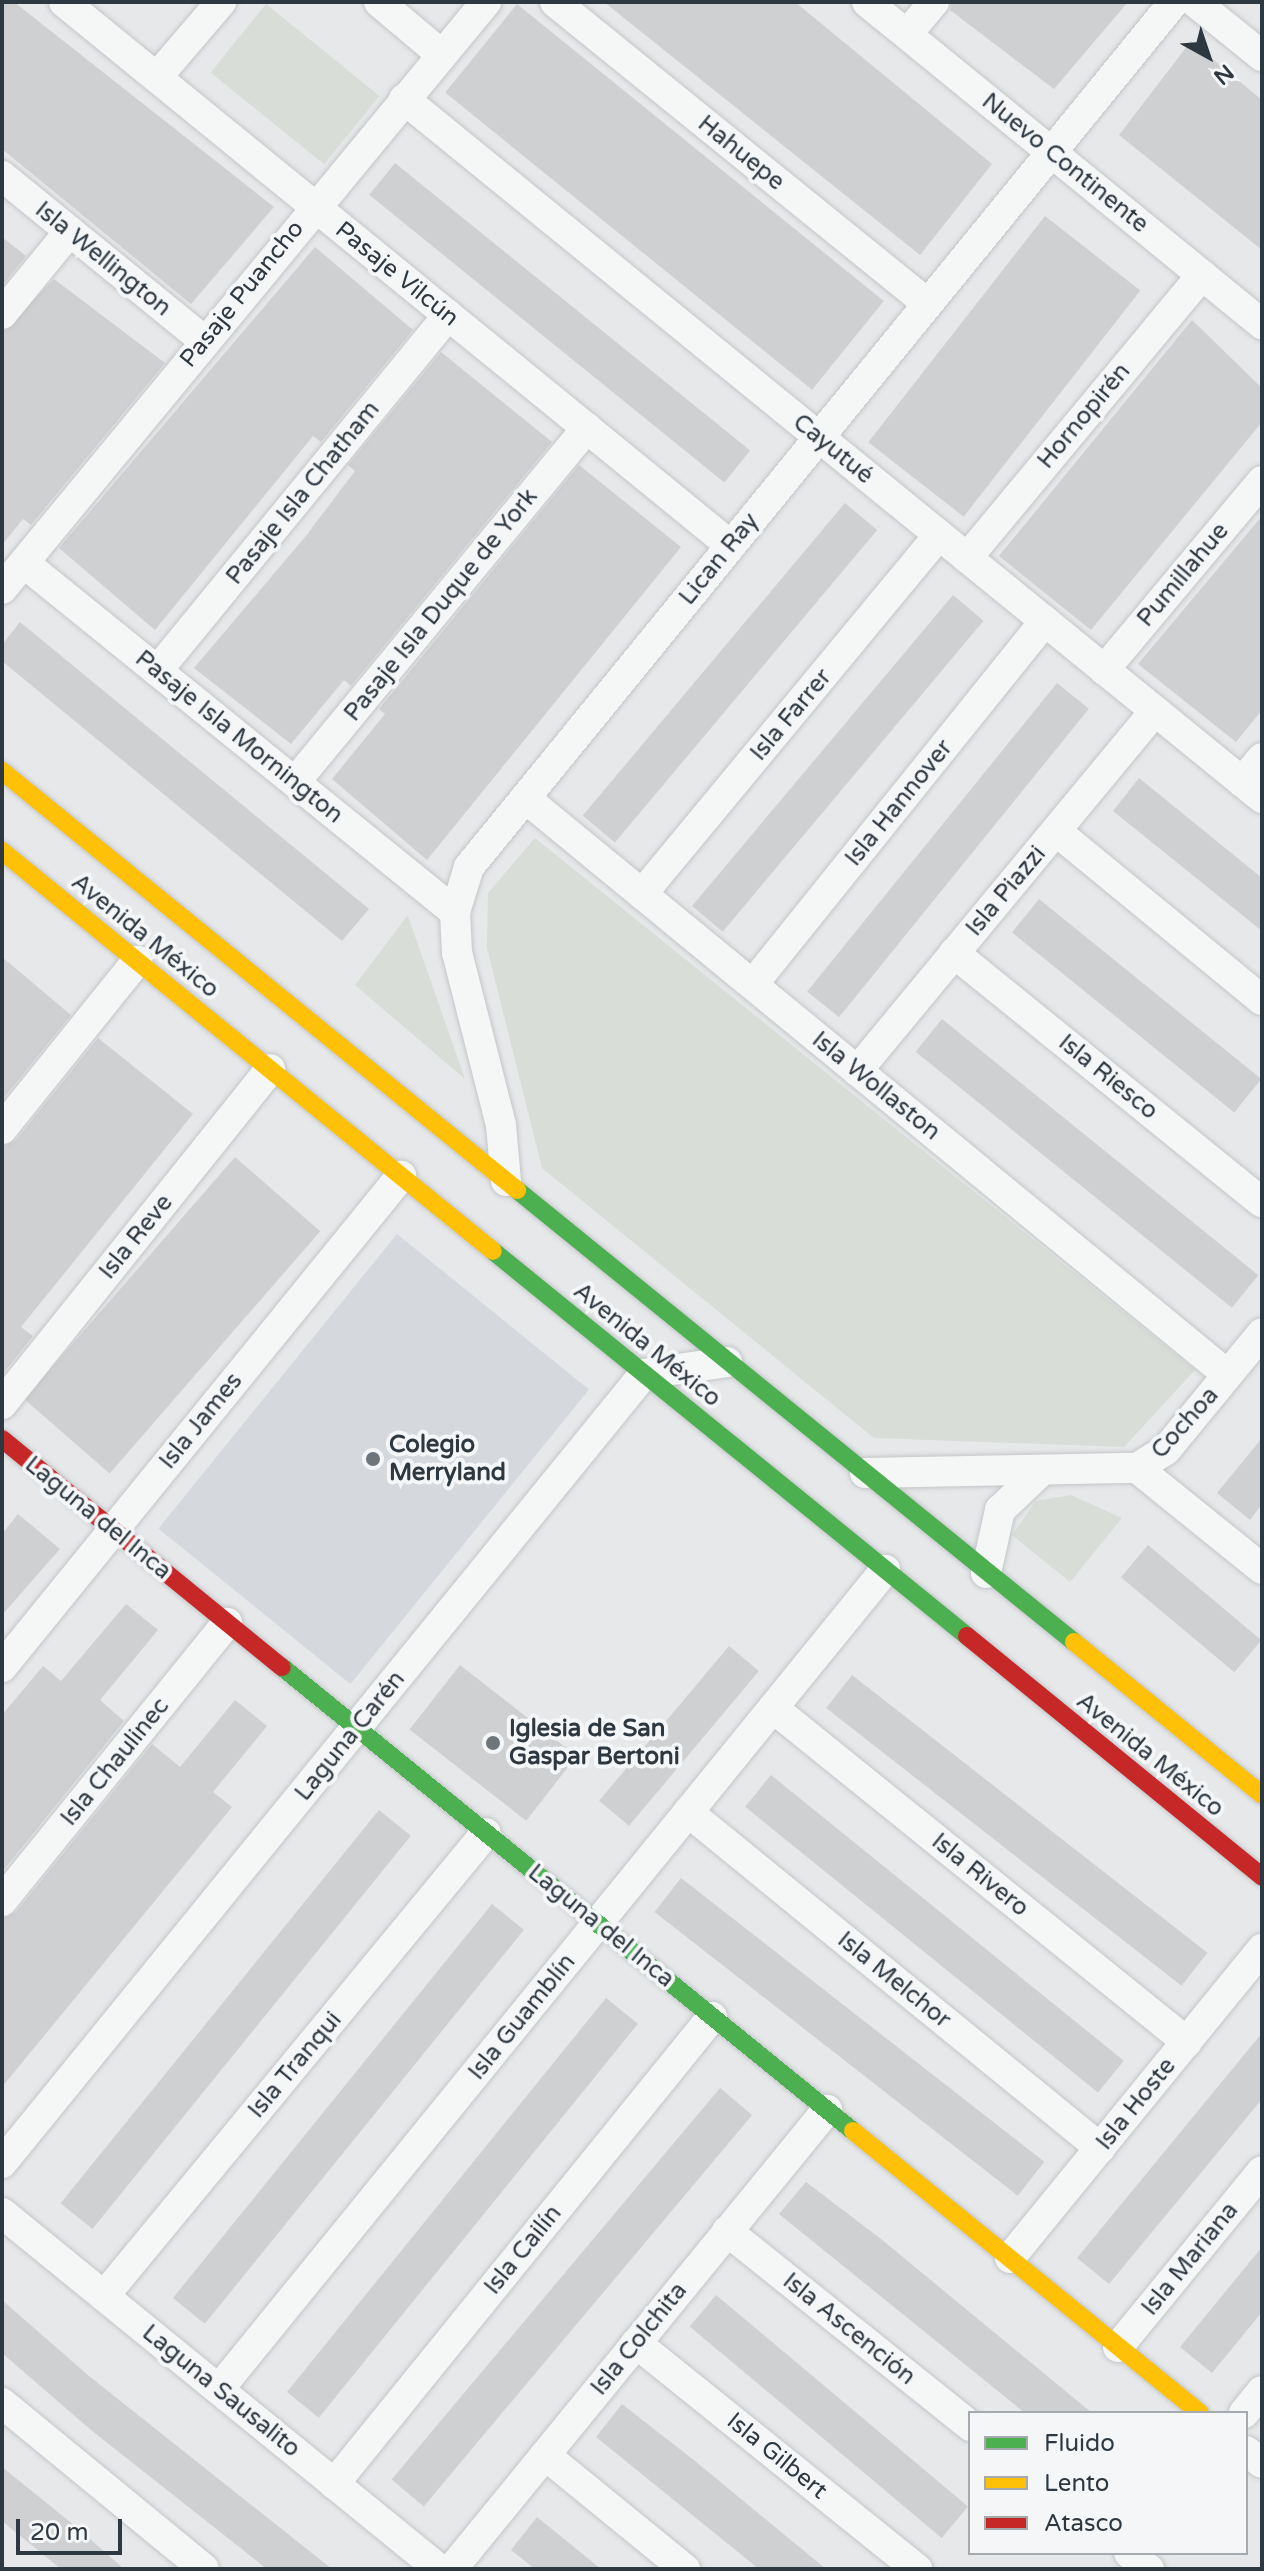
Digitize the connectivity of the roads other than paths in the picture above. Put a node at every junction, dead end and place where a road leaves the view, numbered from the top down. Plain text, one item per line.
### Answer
1 (64, 2) edge
2 (221, 2) edge
3 (379, 2) edge
4 (486, 2) edge
5 (555, 2) edge
6 (867, 2) edge
7 (934, 2) edge
8 (1174, 2) edge
9 (1195, 2) edge
10 (907, 34) junction
11 (442, 55) junction
12 (1262, 56) edge
13 (157, 77) junction
14 (404, 99) junction
15 (1050, 151) junction
16 (2, 176) edge
17 (314, 206) junction
18 (70, 231) junction
19 (1202, 275) junction
20 (927, 303) junction
21 (2, 314) edge
22 (448, 315) junction
23 (1262, 324) edge
24 (204, 341) junction
25 (587, 428) junction
26 (818, 437) junction
27 (1262, 481) edge
28 (939, 535) junction
29 (730, 545) junction
30 (967, 558) junction
31 (24, 563) junction
32 (2, 589) edge
33 (1045, 621) junction
34 (1104, 670) junction
35 (157, 671) junction
36 (1155, 711) junction
37 (1262, 758) edge
38 (2, 771) edge
39 (295, 782) junction
40 (1252, 790) edge
41 (525, 798) junction
42 (1056, 831) junction
43 (3, 855) edge
44 (642, 894) junction
45 (455, 912) junction
46 (954, 953) junction
47 (137, 961) junction
48 (753, 984) junction
49 (1262, 1000) edge
50 (270, 1069) junction
51 (857, 1071) junction
52 (2, 1129) edge
53 (401, 1176) junction
54 (506, 1181) junction
55 (1262, 1202) edge
56 (1262, 1333) edge
57 (727, 1362) junction
58 (644, 1374) junction
59 (1228, 1375) junction
60 (2, 1404) edge
61 (2, 1439) edge
62 (1137, 1468) junction
63 (865, 1473) junction
64 (1039, 1473) junction
65 (113, 1530) junction
66 (1262, 1569) edge
67 (885, 1570) junction
68 (986, 1573) junction
69 (227, 1623) junction
70 (2, 1667) edge
71 (1141, 1697) junction
72 (773, 1708) junction
73 (356, 1728) junction
74 (1096, 1742) junction
75 (1262, 1795) edge
76 (688, 1812) junction
77 (486, 1833) junction
78 (1262, 1877) edge
79 (2, 1901) edge
80 (598, 1924) junction
81 (1262, 1949) edge
82 (712, 2017) junction
83 (1187, 2042) junction
84 (827, 2110) junction
85 (1100, 2148) junction
86 (2, 2163) edge
87 (1262, 2171) edge
88 (2, 2213) edge
89 (727, 2231) junction
90 (1010, 2258) junction
91 (104, 2296) junction
92 (636, 2343) junction
93 (1118, 2347) junction
94 (219, 2389) junction
95 (1262, 2391) edge
96 (2, 2403) edge
97 (1198, 2411) edge
98 (1246, 2411) edge
99 (968, 2424) edge
100 (545, 2455) junction
101 (334, 2484) junction
102 (1132, 2555) edge
103 (204, 2569) edge
104 (439, 2569) edge
105 (452, 2569) edge
106 (685, 2569) edge
107 (917, 2569) edge
108 (1149, 2569) edge

1 - 13 street, Pasaje Vilcún
2 - 13 street
3 - 11 street
4 - 11 street, Pasaje Puancho
5 - 20 street, Hahuepe
6 - 10 street, Nuevo Continente
7 - 10 street
8 - 15 street, Lican Ray
9 - 12 street
10 - 15 street, Nuevo Continente
11 - 14 street, Pasaje Puancho
13 - 17 street, Pasaje Vilcún
14 - 17 street, Pasaje Puancho
14 - 26 street, Cayutué
15 - 19 street, Nuevo Continente
15 - 20 street, Lican Ray
16 - 18 street, Isla Wellington
17 - 22 street, Pasaje Vilcún
17 - 24 street, Pasaje Puancho
18 - 21 street
18 - 24 street, Isla Wellington
19 - 23 street, Nuevo Continente
19 - 30 street, Hornopirén
20 - 26 street, Lican Ray
22 - 25 street, Pasaje Vilcún
22 - 35 street, Pasaje Isla Chatham
24 - 31 street, Pasaje Puancho
25 - 29 street, Pasaje Vilcún
25 - 39 street, Pasaje Isla Duque de York
26 - 28 street, Cayutué
26 - 29 street, Lican Ray
27 - 34 street, Pumillahue
28 - 30 street, Cayutué
28 - 44 street, Isla Farrer
29 - 41 street, Lican Ray
30 - 33 street, Cayutué
31 - 32 street, Pasaje Puancho
31 - 35 street, Pasaje Isla Mornington
33 - 34 street, Cayutué
33 - 48 street, Isla Hannover
34 - 36 street, Cayutué
35 - 39 street, Pasaje Isla Mornington
36 - 40 street, Cayutué
36 - 42 street, Isla Piazzi
37 - 40 street
38 - 54 street, Avenida México
39 - 45 street, Pasaje Isla Mornington
41 - 44 street, Isla Wollaston
41 - 45 street, Lican Ray
42 - 46 street, Isla Piazzi
42 - 49 street
43 - 47 street, Avenida México
44 - 48 street, Isla Wollaston
45 - 54 street, Lican Ray
46 - 51 street, Isla Piazzi
46 - 55 street, Isla Riesco
47 - 50 street, Avenida México
47 - 52 street
48 - 51 street, Isla Wollaston
50 - 53 street, Avenida México
50 - 60 street, Isla Reve
51 - 59 street, Isla Wollaston
53 - 58 street, Avenida México
53 - 65 street, Isla James
54 - 57 street, Avenida México
56 - 59 street, Cochoa
57 - 58 street
57 - 63 street, Avenida México
58 - 67 street, Avenida México
58 - 73 street, Laguna Carén
59 - 62 street, Cochoa
61 - 65 street, Laguna del Inca
62 - 64 street, Cochoa
62 - 66 street
63 - 64 street, Cochoa
63 - 68 street, Avenida México
64 - 68 street
65 - 69 street, Laguna del Inca
65 - 70 street, Isla James
67 - 72 street, Isla Guamblín
67 - 74 street, Avenida México
68 - 71 street, Avenida México
69 - 73 street, Laguna del Inca
69 - 79 street, Isla Chaulinec
71 - 74 street
71 - 75 street, Avenida México
72 - 76 street, Isla Guamblín
72 - 83 street, Isla Rivero
73 - 77 street, Laguna del Inca
73 - 86 street, Laguna Carén
74 - 78 street, Avenida México
76 - 80 street, Isla Guamblín
76 - 85 street, Isla Melchor
77 - 80 street, Laguna del Inca
77 - 91 street, Isla Tranqui
80 - 82 street, Laguna del Inca
80 - 94 street, Isla Guamblín
81 - 83 street, Isla Hoste
82 - 84 street, Laguna del Inca
82 - 101 street, Isla Cailín
83 - 85 street, Isla Hoste
84 - 89 street, Isla Colchita
84 - 90 street, Laguna del Inca
85 - 90 street, Isla Hoste
87 - 93 street, Isla Mariana
88 - 91 street, Laguna Sausalito
89 - 92 street, Isla Colchita
89 - 99 street, Isla Ascención
90 - 93 street, Laguna del Inca
91 - 94 street, Laguna Sausalito
92 - 100 street, Isla Colchita
92 - 107 street, Isla Gilbert
93 - 97 street, Laguna del Inca
94 - 101 street, Laguna Sausalito
95 - 98 street
96 - 103 street
100 - 105 street, Isla Colchita
100 - 106 street
101 - 104 street, Laguna Sausalito
102 - 108 street

